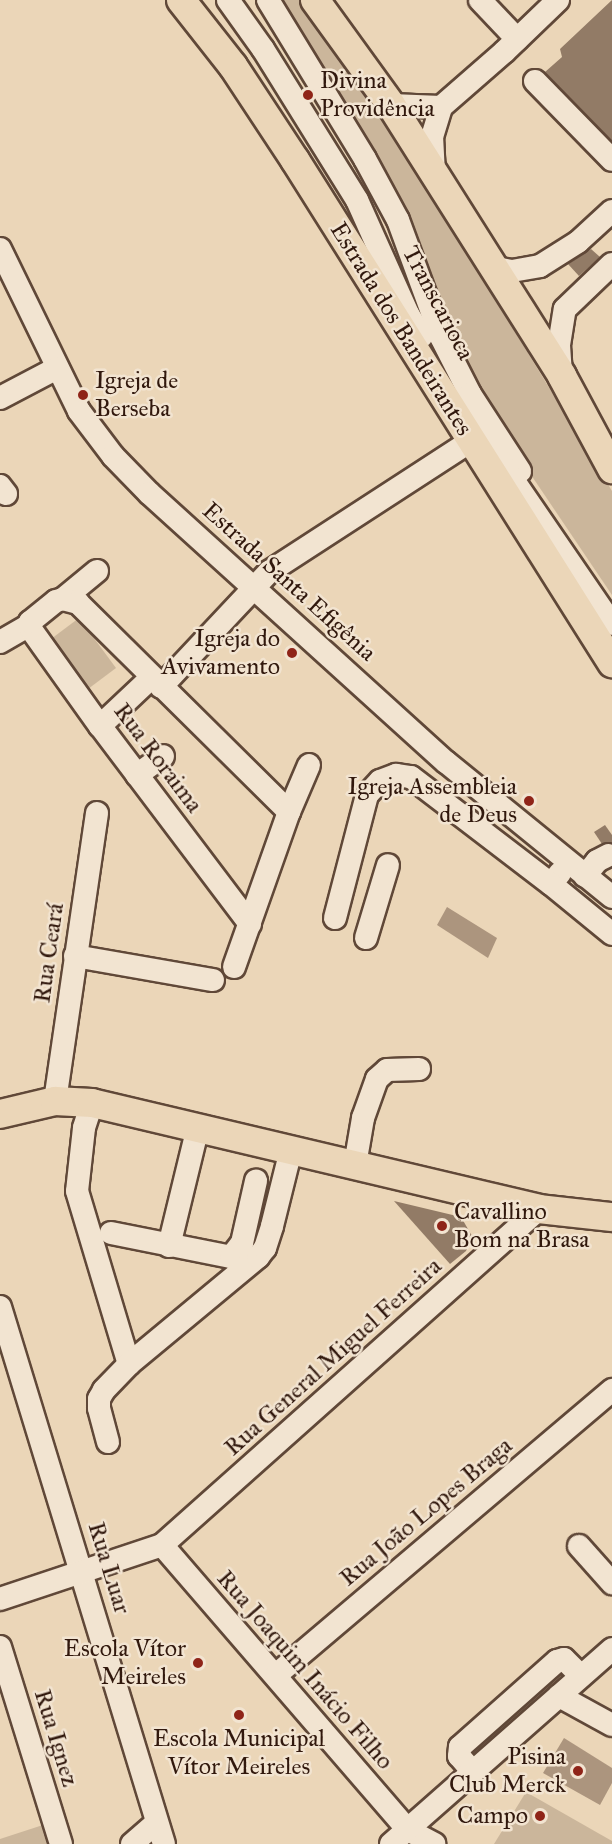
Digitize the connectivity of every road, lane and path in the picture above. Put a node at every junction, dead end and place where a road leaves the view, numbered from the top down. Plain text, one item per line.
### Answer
1 (181, 0) edge
2 (228, 0) edge
3 (268, 0) edge
4 (315, 0) edge
5 (480, 0) edge
6 (558, 0) edge
7 (517, 39) junction
8 (535, 81) dead end
9 (391, 105) junction
10 (441, 107) junction
11 (612, 160) edge
12 (434, 176) junction
13 (612, 211) edge
14 (0, 249) edge
15 (612, 264) edge
16 (491, 267) junction
17 (57, 368) junction
18 (562, 376) junction
19 (0, 398) edge
20 (471, 441) junction
21 (612, 469) edge
22 (97, 571) dead end
23 (255, 588) junction
24 (63, 599) junction
25 (612, 602) edge
26 (579, 613) junction
27 (30, 623) junction
28 (612, 624) edge
29 (612, 638) edge
30 (0, 642) edge
31 (612, 663) edge
32 (156, 682) junction
33 (100, 726) junction
34 (163, 756) dead end
35 (309, 765) dead end
36 (137, 776) junction
37 (289, 812) junction
38 (97, 813) dead end
39 (609, 855) dead end
40 (388, 865) dead end
41 (577, 869) junction
42 (551, 884) junction
43 (612, 897) edge
44 (250, 924) junction
45 (612, 934) edge
46 (75, 956) junction
47 (234, 967) dead end
48 (213, 980) dead end
49 (419, 1069) dead end
50 (55, 1101) junction
51 (92, 1103) junction
52 (0, 1114) edge
53 (198, 1127) junction
54 (291, 1150) junction
55 (355, 1165) junction
56 (256, 1181) dead end
57 (539, 1209) junction
58 (612, 1217) edge
59 (111, 1233) dead end
60 (168, 1246) junction
61 (0, 1308) edge
62 (129, 1364) junction
63 (612, 1390) edge
64 (108, 1442) dead end
65 (162, 1545) junction
66 (579, 1546) dead end
67 (82, 1572) junction
68 (612, 1583) edge
69 (0, 1599) edge
70 (0, 1647) edge
71 (612, 1649) edge
72 (276, 1675) junction
73 (581, 1676) junction
74 (560, 1696) junction
75 (612, 1725) edge
76 (473, 1772) junction
77 (160, 1834) edge
78 (400, 1837) edge
79 (60, 1844) edge
80 (132, 1844) edge
81 (434, 1844) edge

1 - 20 main road, Estrada dos Bandeirantes
2 - 28 street, Transcarioca
3 - 25 street, Transcarioca
4 - 9 main road
5 - 7 street
6 - 7 street
7 - 10 street
8 - 11 street
9 - 10 street
9 - 12 main road
10 - 12 street
12 - 16 main road
13 - 16 street
14 - 17 street, Estrada Santa Efigênia
15 - 18 street
16 - 18 main road
17 - 19 street
17 - 23 street, Estrada Santa Efigênia
18 - 21 main road
20 - 23 street
20 - 26 main road, Estrada dos Bandeirantes
22 - 24 street
23 - 32 street
23 - 41 street, Estrada Santa Efigênia
24 - 27 street
24 - 32 street
26 - 29 main road
26 - 31 main road, Estrada dos Bandeirantes
27 - 30 street
27 - 33 street, Rua Roraima
32 - 33 street
32 - 37 street
33 - 36 street, Rua Roraima
34 - 36 street
35 - 37 street
36 - 44 street, Rua Roraima
37 - 44 street
38 - 46 street, Rua Ceará
39 - 41 street
40 - 42 street
41 - 42 street
41 - 43 street, Estrada Santa Efigênia
42 - 45 street
44 - 47 street
46 - 48 street
46 - 50 street, Rua Ceará
49 - 55 street
50 - 51 main road
50 - 52 main road
51 - 53 main road
51 - 62 street
53 - 54 main road
53 - 60 street
54 - 55 main road
54 - 62 street
55 - 57 main road
56 - 60 street
57 - 58 main road
57 - 65 street, Rua General Miguel Ferreira
59 - 60 street
61 - 67 street, Rua Luar
62 - 64 street
63 - 72 street, Rua João Lopes Braga
65 - 67 street
65 - 72 street, Rua Joaquim Inácio Filho
66 - 68 street
67 - 69 street
67 - 77 street, Rua Luar
70 - 79 street, Rua Ignez
71 - 73 street
72 - 78 street, Rua Joaquim Inácio Filho
73 - 74 street
73 - 76 street
74 - 75 street
74 - 76 street
76 - 78 street
77 - 80 street
78 - 81 street

